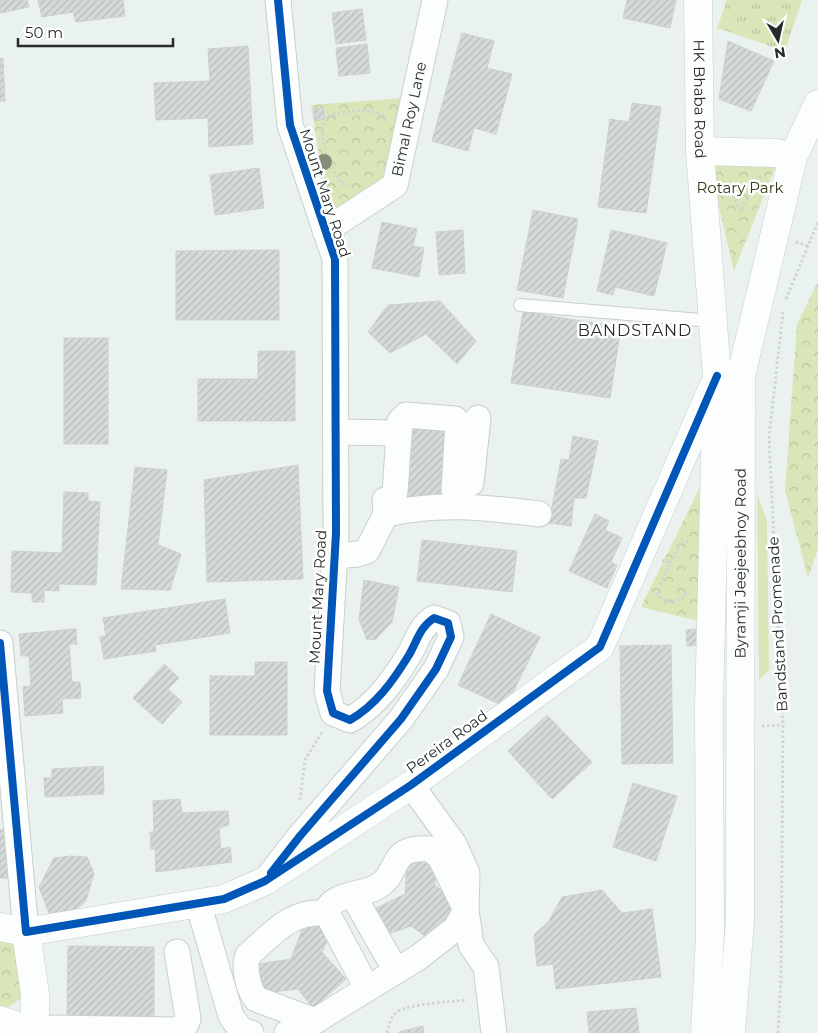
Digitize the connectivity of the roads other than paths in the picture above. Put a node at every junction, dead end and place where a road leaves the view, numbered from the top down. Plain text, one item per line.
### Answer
1 (278, 0) edge
2 (435, 0) edge
3 (698, 0) edge
4 (818, 104) edge
5 (700, 151) junction
6 (793, 157) junction
7 (325, 231) junction
8 (520, 305) dead end
9 (713, 321) junction
10 (729, 376) junction
11 (478, 418) dead end
12 (336, 432) junction
13 (399, 432) junction
14 (462, 498) junction
15 (389, 502) junction
16 (539, 514) dead end
17 (334, 556) junction
18 (0, 643) edge
19 (411, 785) junction
20 (265, 881) junction
21 (353, 896) junction
22 (198, 903) junction
23 (466, 910) junction
24 (326, 913) junction
25 (13, 930) edge
26 (177, 952) dead end
27 (396, 971) junction
28 (367, 988) junction
29 (315, 1021) junction
30 (22, 1029) edge
31 (244, 1032) edge
32 (288, 1033) edge
33 (494, 1033) edge
34 (705, 1033) edge
35 (731, 1033) edge

1 - 7 street, Mount Mary Road
2 - 7 street, Bimal Roy Lane
3 - 5 street, HK Bhaba Road
4 - 6 street, Byramji Jeejeebhoy Road
5 - 6 street
5 - 9 street, HK Bhaba Road
6 - 10 street, Byramji Jeejeebhoy Road
7 - 12 street, Mount Mary Road
8 - 9 lane
9 - 10 street, HK Bhaba Road
10 - 19 street, Pereira Road
10 - 34 street, Byramji Jeejeebhoy Road
10 - 35 street, Byramji Jeejeebhoy Road
11 - 14 street
12 - 13 street
12 - 17 street, Mount Mary Road
13 - 14 street
13 - 15 street
14 - 15 street
14 - 16 street
15 - 17 street
17 - 20 street, Mount Mary Road
18 - 25 street
19 - 20 street, Pereira Road
19 - 23 street
20 - 22 street, Pereira Road
21 - 23 street
21 - 24 street
21 - 27 street
22 - 25 street, Pereira Road
22 - 31 street
23 - 27 street
23 - 33 street
24 - 28 street
24 - 29 street
25 - 30 street
26 - 30 street
27 - 28 street
28 - 29 street
29 - 32 street

